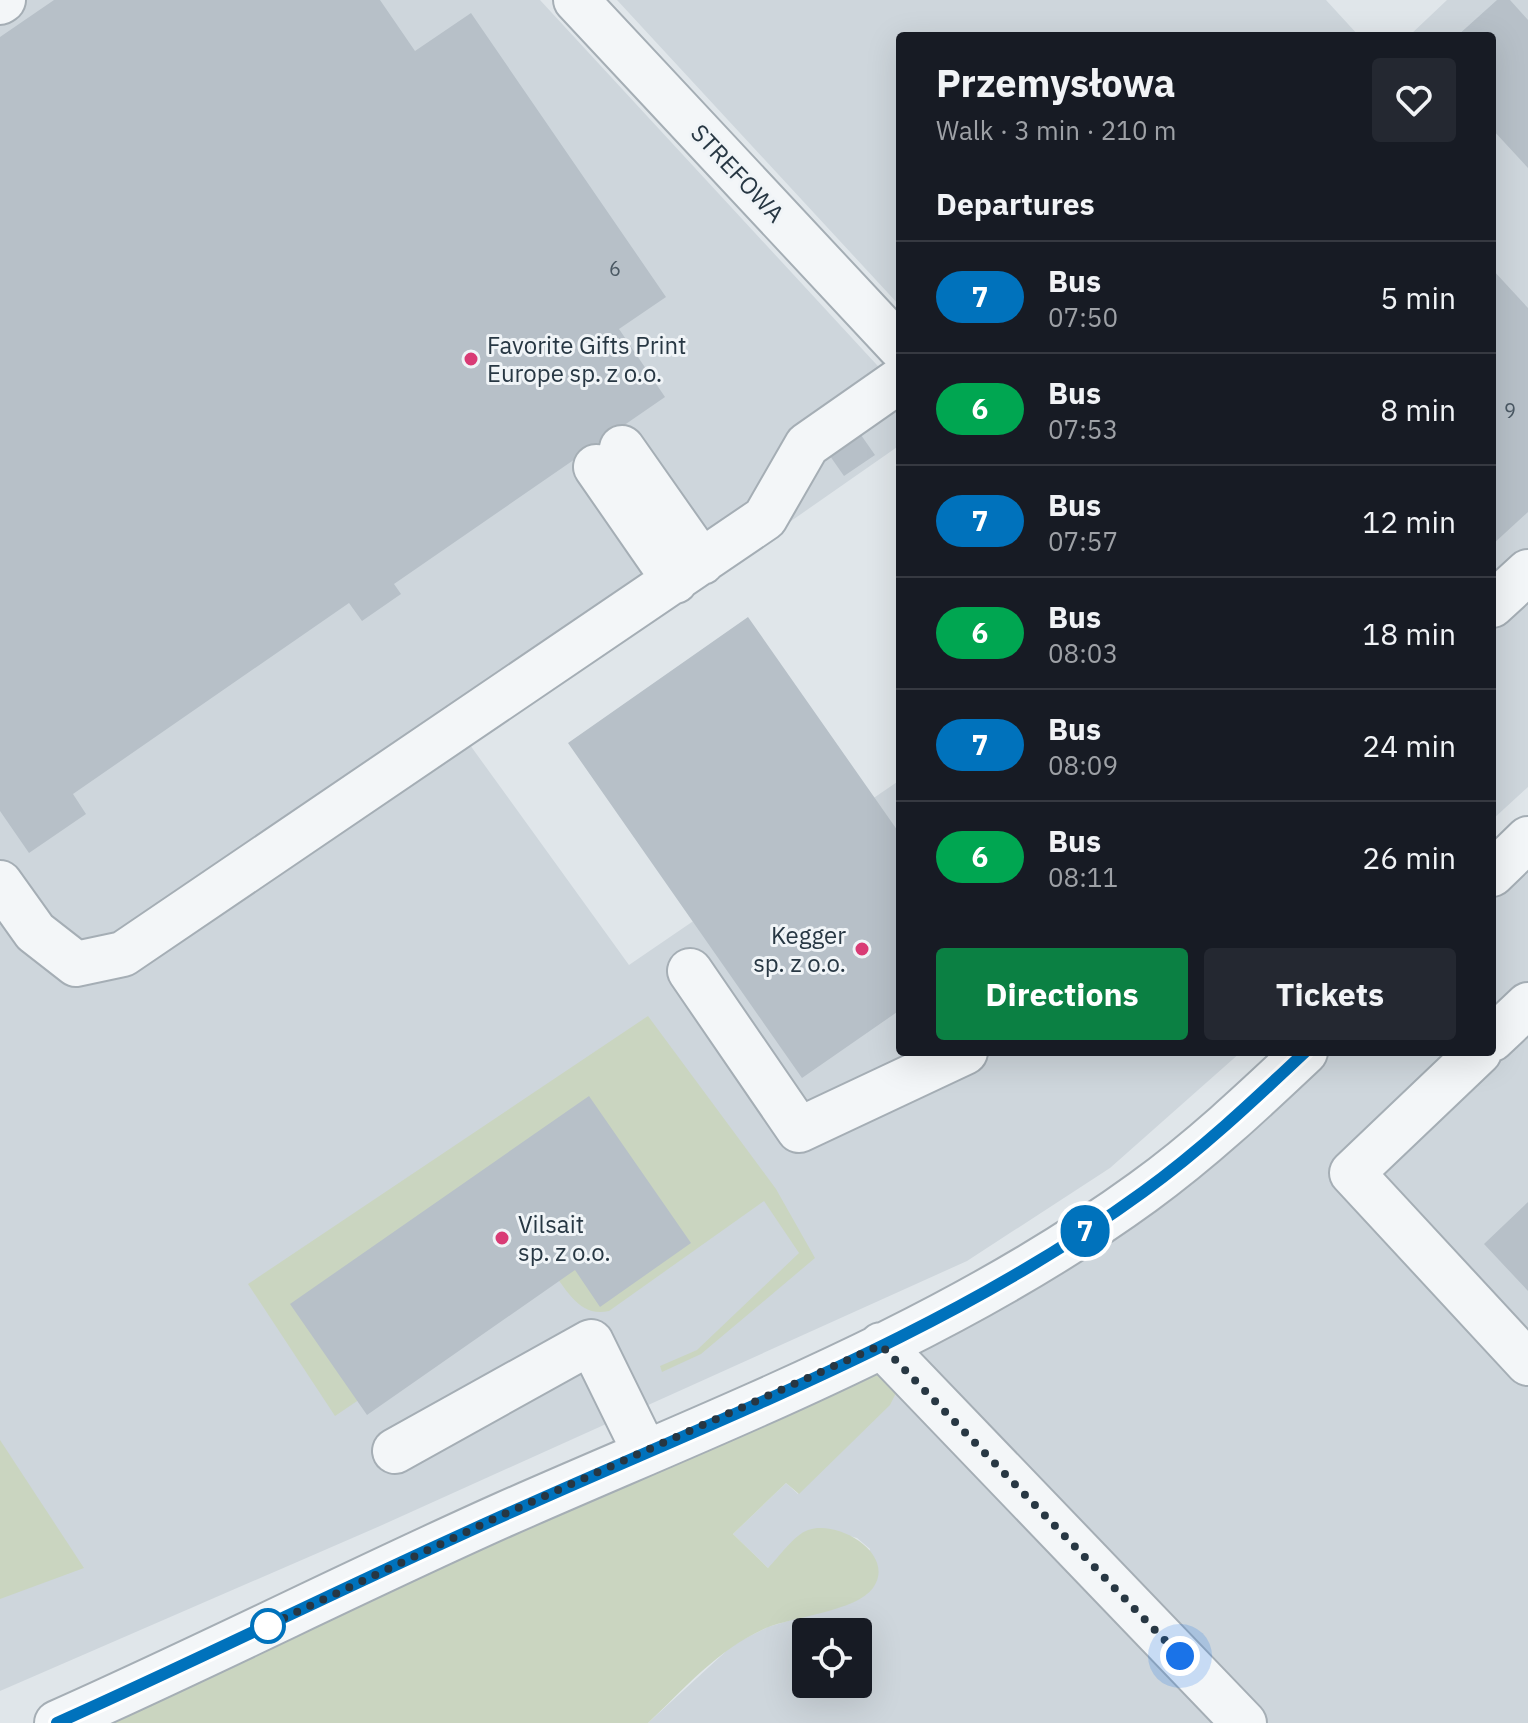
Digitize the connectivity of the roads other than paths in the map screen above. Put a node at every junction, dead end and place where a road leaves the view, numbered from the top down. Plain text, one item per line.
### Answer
1 (576, 0) edge
2 (896, 343) edge
3 (896, 383) edge
4 (609, 457) dead end
5 (688, 572) junction
6 (1528, 572) edge
7 (1496, 601) edge
8 (1528, 839) edge
9 (1496, 870) edge
10 (0, 883) edge
11 (690, 971) dead end
12 (1528, 1005) edge
13 (1496, 1035) edge
14 (956, 1056) edge
15 (1301, 1056) edge
16 (1475, 1056) edge
17 (881, 1345) junction
18 (1528, 1363) edge
19 (395, 1451) dead end
20 (645, 1452) junction
21 (57, 1723) edge
22 (1244, 1723) edge

1 - 2 street, STREFOWA
3 - 5 street
4 - 5 street
5 - 10 street
6 - 7 street
8 - 9 street
11 - 14 street
12 - 13 street
15 - 17 street
16 - 18 street
17 - 20 street
17 - 22 street
19 - 20 street
20 - 21 street

